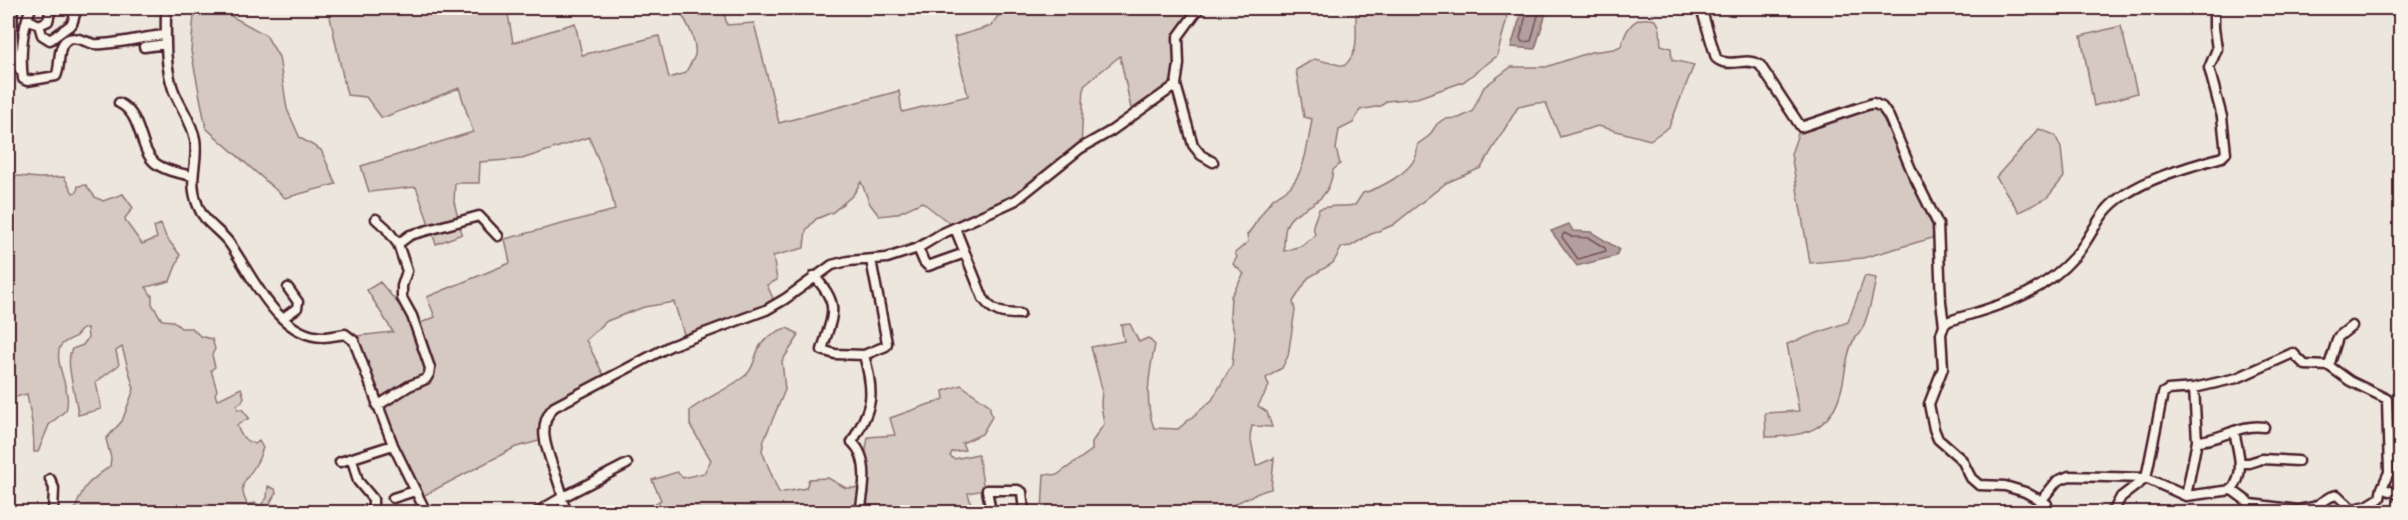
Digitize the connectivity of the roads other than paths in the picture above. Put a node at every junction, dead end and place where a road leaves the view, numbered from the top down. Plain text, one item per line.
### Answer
1 (13, 8) edge
2 (31, 8) edge
3 (51, 8) edge
4 (77, 8) edge
5 (166, 8) edge
6 (1199, 8) edge
7 (1701, 8) edge
8 (2214, 8) edge
9 (27, 19) junction
10 (39, 26) junction
11 (165, 34) junction
12 (166, 44) junction
13 (144, 47) dead end
14 (22, 72) junction
15 (1176, 85) junction
16 (119, 103) dead end
17 (1213, 162) dead end
18 (192, 176) junction
19 (375, 219) dead end
20 (955, 228) junction
21 (498, 236) dead end
22 (398, 244) junction
23 (918, 248) junction
24 (965, 253) junction
25 (871, 260) junction
26 (814, 276) junction
27 (288, 288) dead end
28 (1020, 314) dead end
29 (283, 318) junction
30 (1944, 325) junction
31 (2352, 326) dead end
32 (864, 355) junction
33 (2329, 366) junction
34 (2194, 388) junction
35 (377, 406) junction
36 (2264, 428) dead end
37 (2235, 431) junction
38 (2197, 441) junction
39 (393, 446) junction
40 (352, 459) junction
41 (2298, 461) dead end
42 (340, 462) dead end
43 (2241, 463) junction
44 (627, 464) dead end
45 (2146, 478) junction
46 (50, 479) dead end
47 (2382, 488) junction
48 (2232, 490) junction
49 (415, 491) junction
50 (2400, 495) edge
51 (2186, 496) junction
52 (393, 498) dead end
53 (561, 498) junction
54 (2041, 501) junction
55 (53, 513) edge
56 (370, 513) edge
57 (426, 513) edge
58 (537, 513) edge
59 (567, 513) edge
60 (860, 513) edge
61 (991, 513) edge
62 (1024, 513) edge
63 (2048, 513) edge
64 (2113, 513) edge

1 - 14 street
2 - 9 street
3 - 10 street
4 - 10 street
5 - 11 street
6 - 15 street
7 - 30 street
8 - 30 street
9 - 10 street
9 - 14 street
11 - 12 street
11 - 14 street
12 - 13 street
12 - 18 street
15 - 17 street
15 - 20 street
16 - 18 street
18 - 29 street
19 - 22 street
20 - 23 street
20 - 24 street
21 - 22 street
22 - 35 street
23 - 24 street
23 - 25 street
24 - 28 street
25 - 26 street
25 - 32 street
26 - 32 street
26 - 53 street
27 - 29 street
29 - 35 street
30 - 54 street
31 - 33 street
32 - 60 street
33 - 34 street
33 - 47 street
34 - 38 street
34 - 45 street
35 - 39 street
36 - 37 street
37 - 38 street
37 - 43 street
38 - 51 street
39 - 40 street
39 - 49 street
40 - 42 street
40 - 56 street
41 - 43 street
43 - 48 street
44 - 53 street
45 - 51 street
45 - 54 street
45 - 64 street
46 - 55 street
47 - 48 street
47 - 50 street
48 - 51 street
49 - 52 street
49 - 57 street
53 - 58 street
53 - 59 street
54 - 63 street
61 - 62 street

